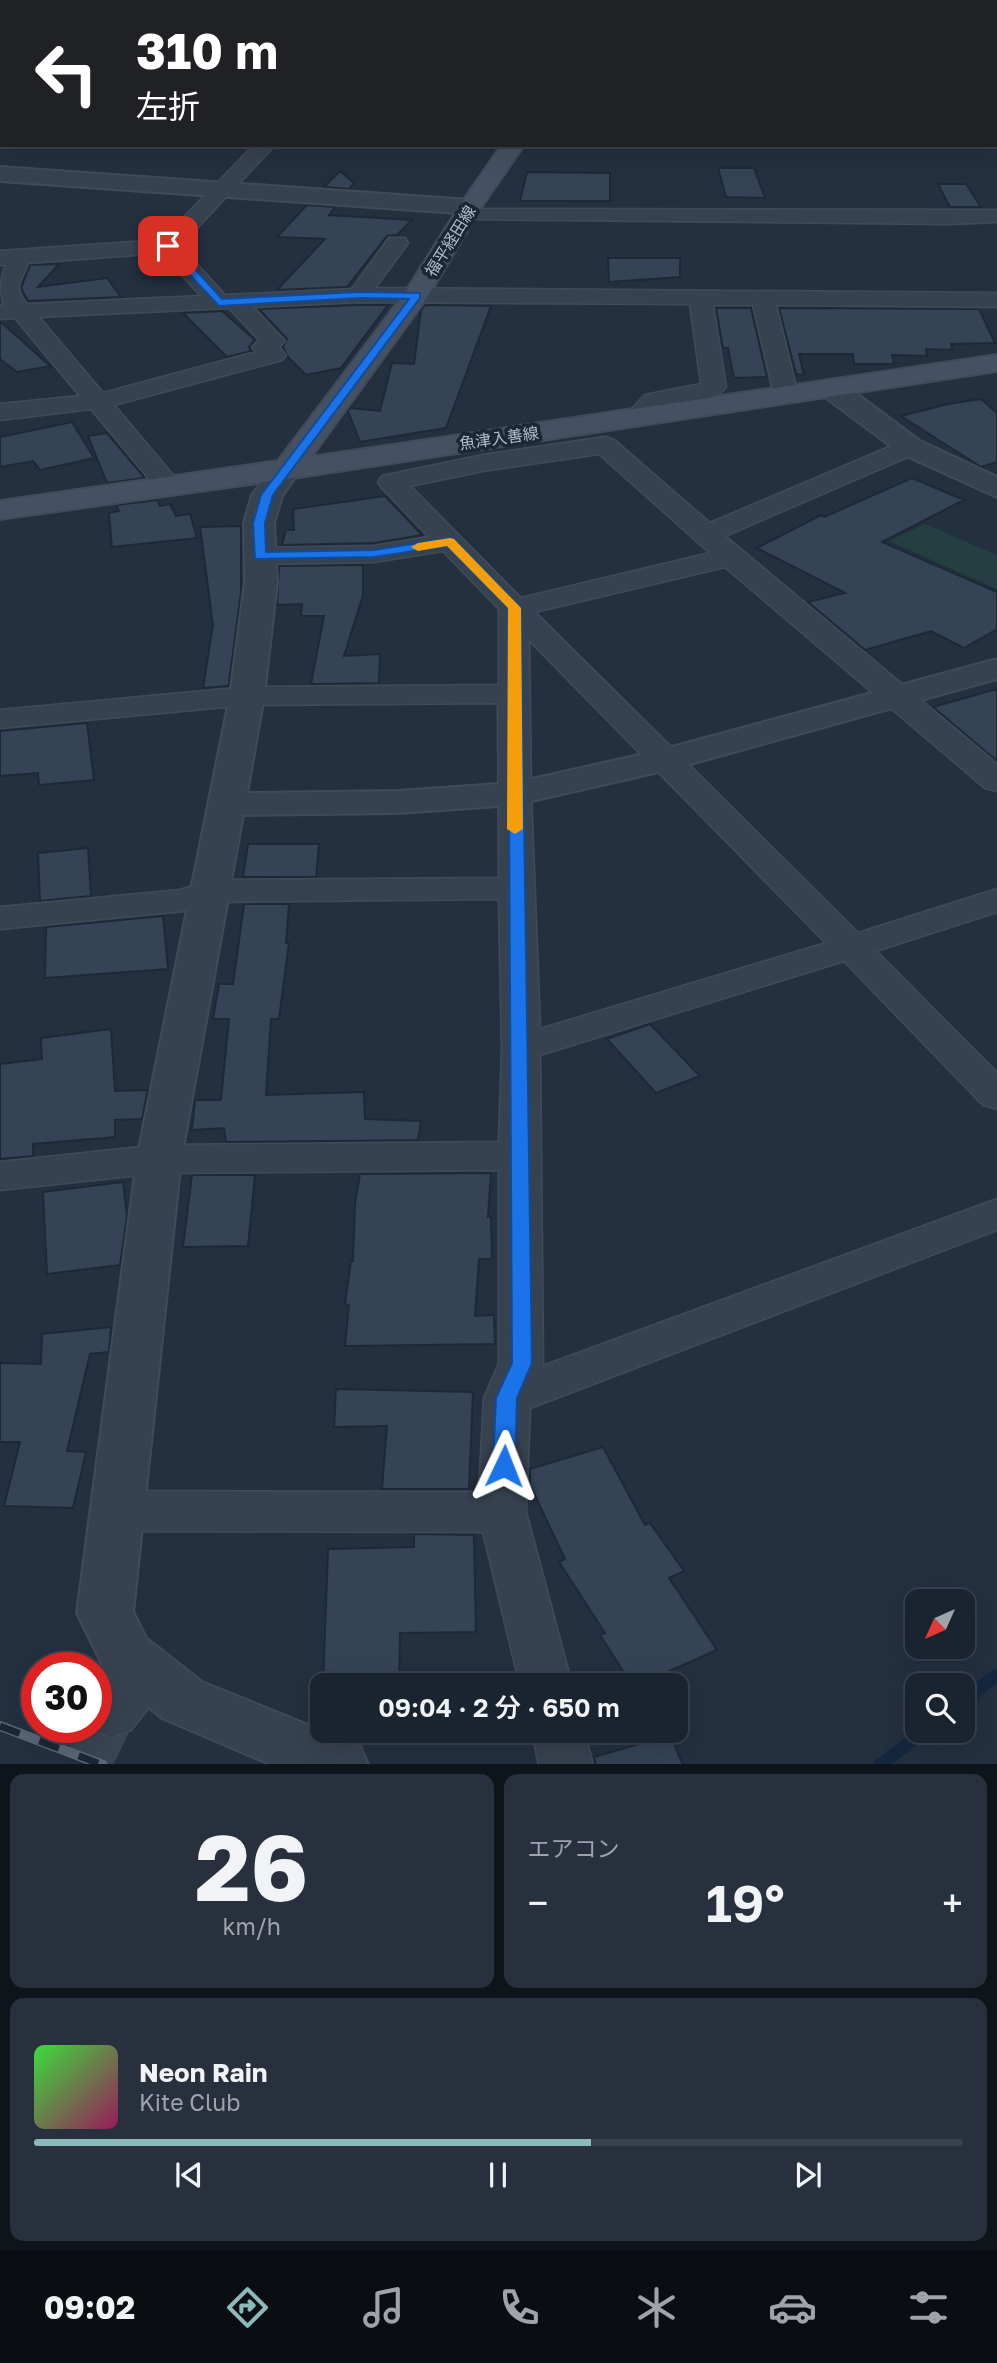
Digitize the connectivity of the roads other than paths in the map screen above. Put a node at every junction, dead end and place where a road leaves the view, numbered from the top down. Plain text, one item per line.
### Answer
1 (263, 147) edge
2 (512, 147) edge
3 (0, 174) edge
4 (225, 190) junction
5 (469, 211) junction
6 (997, 216) edge
7 (397, 243) dead end
8 (168, 246) junction
9 (4, 258) edge
10 (359, 295) junction
11 (416, 296) junction
12 (700, 297) junction
13 (763, 298) junction
14 (997, 300) edge
15 (227, 302) junction
16 (11, 312) edge
17 (997, 363) edge
18 (831, 388) junction
19 (786, 395) junction
20 (100, 401) junction
21 (0, 412) edge
22 (636, 418) junction
23 (910, 447) junction
24 (286, 470) junction
25 (991, 481) edge
26 (169, 485) junction
27 (0, 510) edge
28 (707, 534) junction
29 (450, 542) junction
30 (260, 556) junction
31 (730, 557) junction
32 (514, 608) junction
33 (997, 669) edge
34 (515, 694) junction
35 (247, 696) junction
36 (893, 696) junction
37 (0, 719) edge
38 (663, 760) junction
39 (997, 781) edge
40 (514, 794) junction
41 (229, 804) junction
42 (516, 888) junction
43 (211, 891) junction
44 (997, 900) edge
45 (0, 918) edge
46 (851, 947) junction
47 (521, 1048) junction
48 (997, 1096) edge
49 (519, 1156) junction
50 (159, 1159) junction
51 (0, 1176) edge
52 (997, 1214) edge
53 (507, 1398) junction
54 (117, 1511) junction
55 (502, 1512) junction
56 (146, 1671) junction
57 (543, 1673) edge
58 (113, 1714) tunnel mouth
59 (561, 1743) edge
60 (337, 1764) edge
61 (566, 1764) edge

1 - 4 street
2 - 5 main road, 福平経田線
3 - 4 street
4 - 5 street
4 - 8 street
5 - 6 street
5 - 11 main road, 福平経田線
7 - 10 street
8 - 9 street
8 - 15 street
9 - 16 street
10 - 11 street
10 - 15 street
11 - 12 street
11 - 24 main road, 福平経田線
12 - 13 street
12 - 22 street
13 - 14 street
13 - 19 street
15 - 16 street
15 - 20 street
16 - 20 street
17 - 18 main road, 魚津入善線
18 - 19 main road, 魚津入善線
18 - 23 street
19 - 22 main road, 魚津入善線
20 - 21 street
20 - 26 street
22 - 24 main road, 魚津入善線
23 - 25 street
23 - 28 street
24 - 26 main road, 魚津入善線
24 - 30 street
26 - 27 main road, 魚津入善線
28 - 29 street
28 - 31 street
29 - 30 street
29 - 32 street
30 - 35 street
31 - 32 street
31 - 36 street
32 - 34 street
32 - 38 street
33 - 36 street
34 - 35 street
34 - 40 street
35 - 37 street
35 - 41 street
36 - 38 street
36 - 39 street
38 - 40 street
38 - 46 street
40 - 41 street
40 - 42 street
41 - 43 street
42 - 43 street
42 - 47 street
43 - 45 street
43 - 50 street
44 - 46 street
46 - 47 street
46 - 48 street
47 - 49 street
49 - 50 street
49 - 53 street
50 - 51 street
50 - 54 street
52 - 53 street
53 - 55 street
54 - 55 street
54 - 56 street
55 - 57 street
56 - 58 street
56 - 60 street
59 - 61 street

